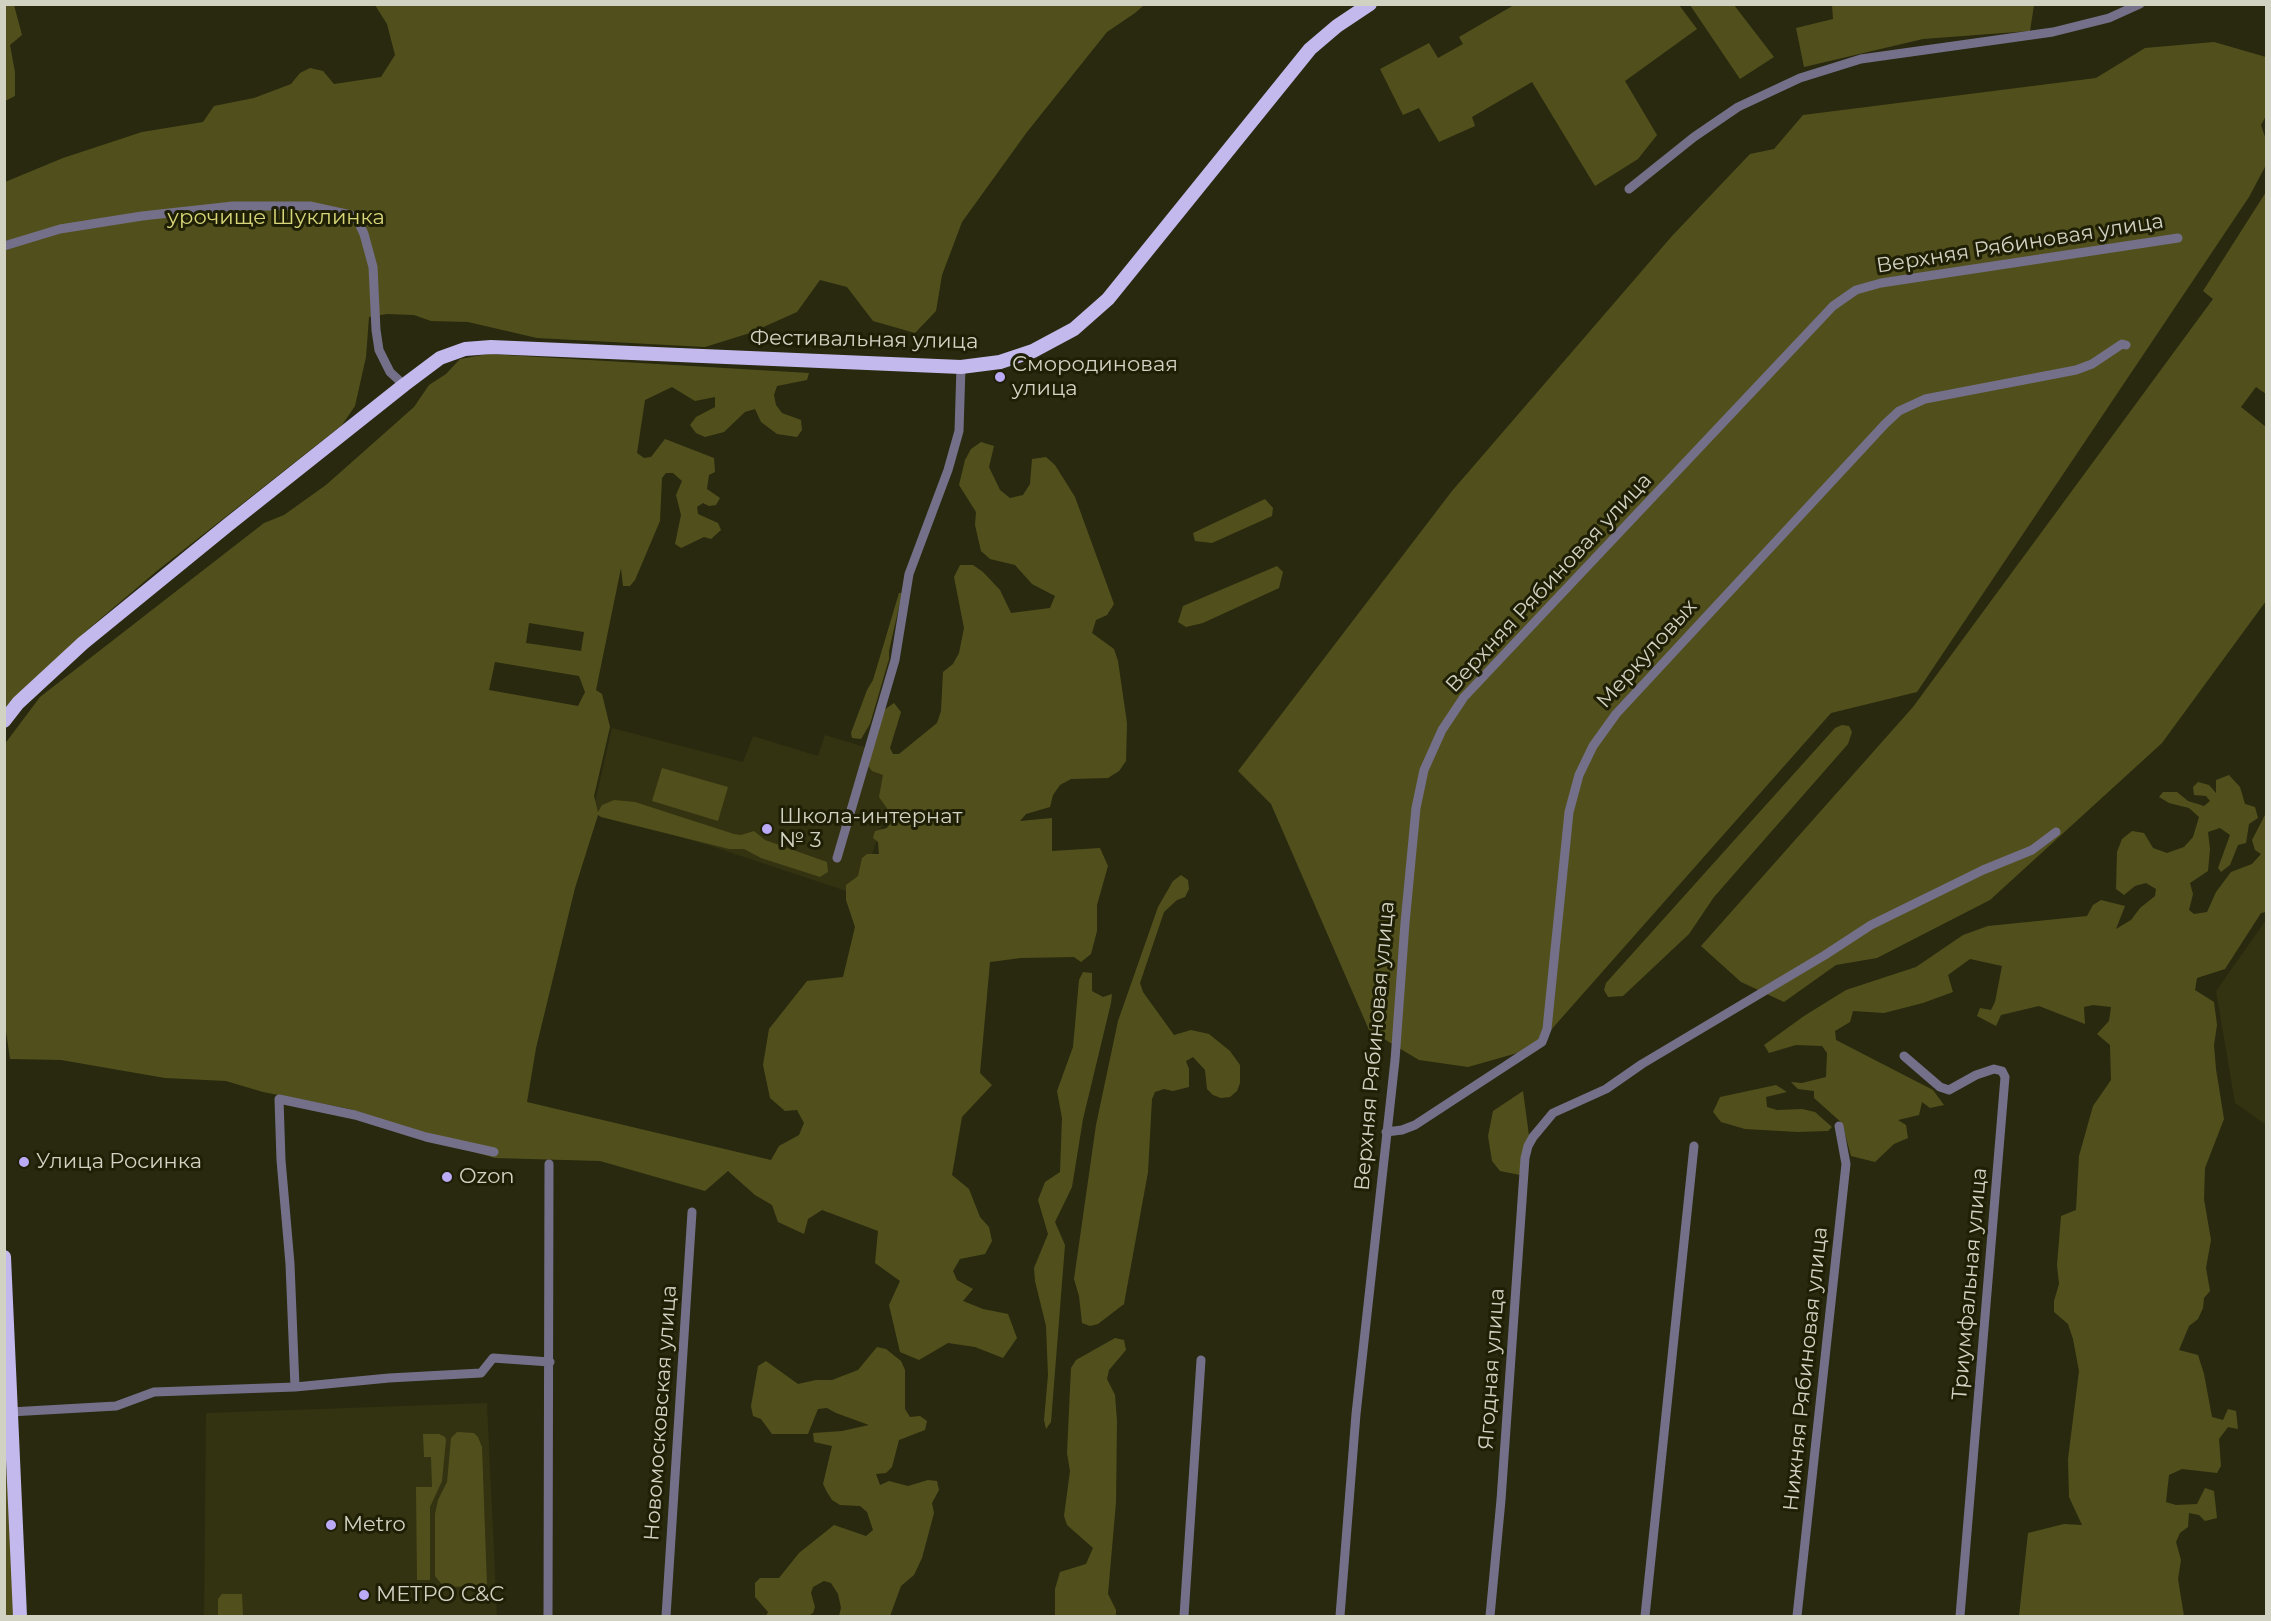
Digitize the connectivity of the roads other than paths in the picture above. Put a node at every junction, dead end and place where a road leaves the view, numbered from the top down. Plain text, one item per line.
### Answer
1 (1370, 4) edge
2 (2140, 4) edge
3 (1629, 189) dead end
4 (2178, 238) dead end
5 (4, 246) edge
6 (2126, 345) dead end
7 (961, 368) junction
8 (404, 385) junction
9 (4, 721) edge
10 (2056, 832) dead end
11 (837, 858) dead end
12 (1904, 1056) dead end
13 (1839, 1126) dead end
14 (1386, 1132) junction
15 (1694, 1146) dead end
16 (494, 1152) dead end
17 (549, 1164) dead end
18 (692, 1212) dead end
19 (4, 1257) edge
20 (5, 1294) edge
21 (1201, 1360) dead end
22 (550, 1362) junction
23 (295, 1387) junction
24 (10, 1412) junction
25 (20, 1617) edge
26 (548, 1617) edge
27 (666, 1617) edge
28 (1184, 1617) edge
29 (1340, 1617) edge
30 (1490, 1617) edge
31 (1645, 1617) edge
32 (1797, 1617) edge
33 (1960, 1617) edge

1 - 7 main road, Фестивальная улица
2 - 3 street
4 - 14 street, Верхняя Рябиновая улица
5 - 8 street
6 - 14 street, Меркуловых
7 - 8 main road, Фестивальная улица
7 - 11 street
8 - 9 main road, Фестивальная улица
10 - 30 street, Ягодная улица
12 - 33 street, Триумфальная улица
13 - 32 street, Нижняя Рябиновая улица
14 - 29 street, Верхняя Рябиновая улица
15 - 31 street
16 - 23 street
17 - 22 street
18 - 27 street, Новомосковская улица
19 - 20 main road
20 - 24 main road
21 - 28 street
22 - 23 street
22 - 26 street
23 - 24 street
24 - 25 main road

